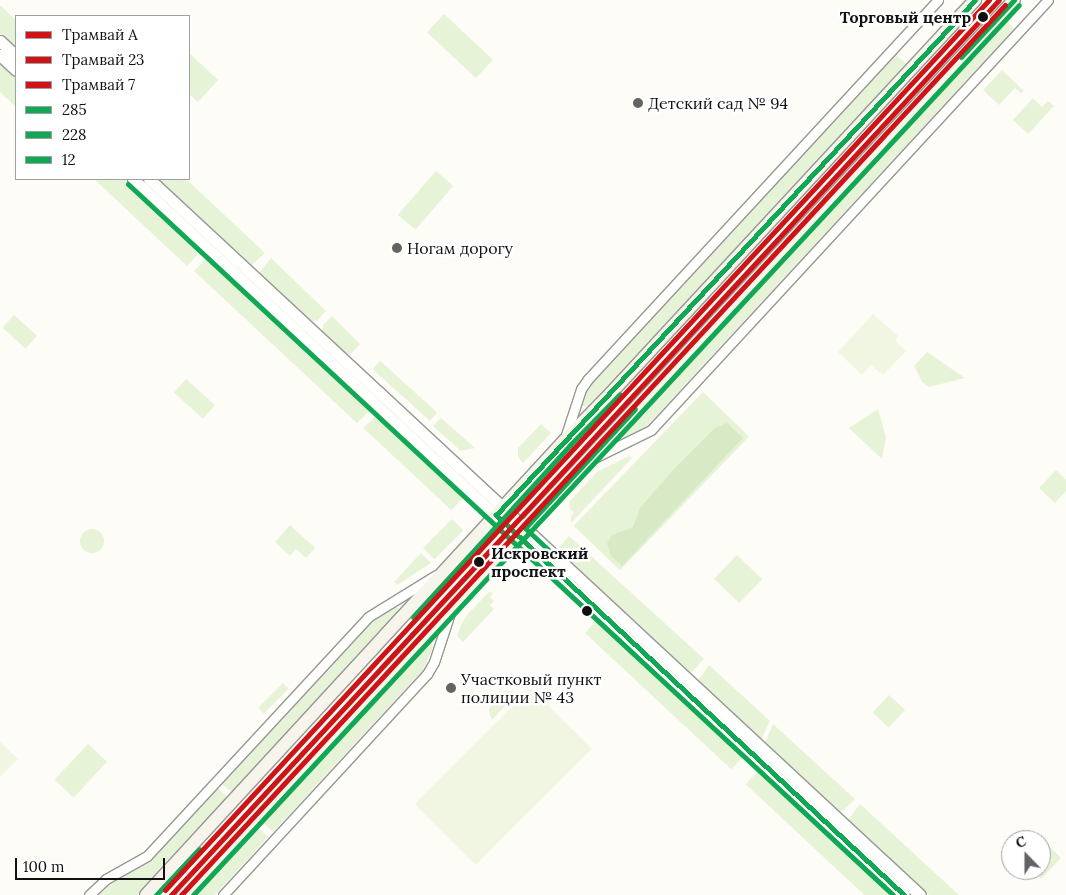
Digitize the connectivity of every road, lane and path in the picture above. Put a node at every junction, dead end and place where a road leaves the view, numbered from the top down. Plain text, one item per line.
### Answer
1 (938, 0) edge
2 (974, 0) edge
3 (1014, 0) edge
4 (1048, 0) edge
5 (0, 41) edge
6 (0, 55) edge
7 (15, 55) edge
8 (15, 69) edge
9 (134, 180) edge
10 (150, 180) edge
11 (565, 440) junction
12 (585, 462) junction
13 (499, 511) junction
14 (521, 532) junction
15 (447, 568) junction
16 (453, 606) junction
17 (88, 895) edge
18 (146, 895) edge
19 (183, 895) edge
20 (223, 895) edge
21 (904, 895) edge
22 (920, 895) edge

1 - 11 street
2 - 11 main road
3 - 12 main road
4 - 12 street
5 - 7 street
6 - 8 street
9 - 13 street
10 - 13 street
11 - 13 main road
12 - 14 main road
13 - 14 street
13 - 15 main road
14 - 16 main road
14 - 21 street
14 - 22 street
15 - 17 street
15 - 18 main road
16 - 19 main road
16 - 20 street

